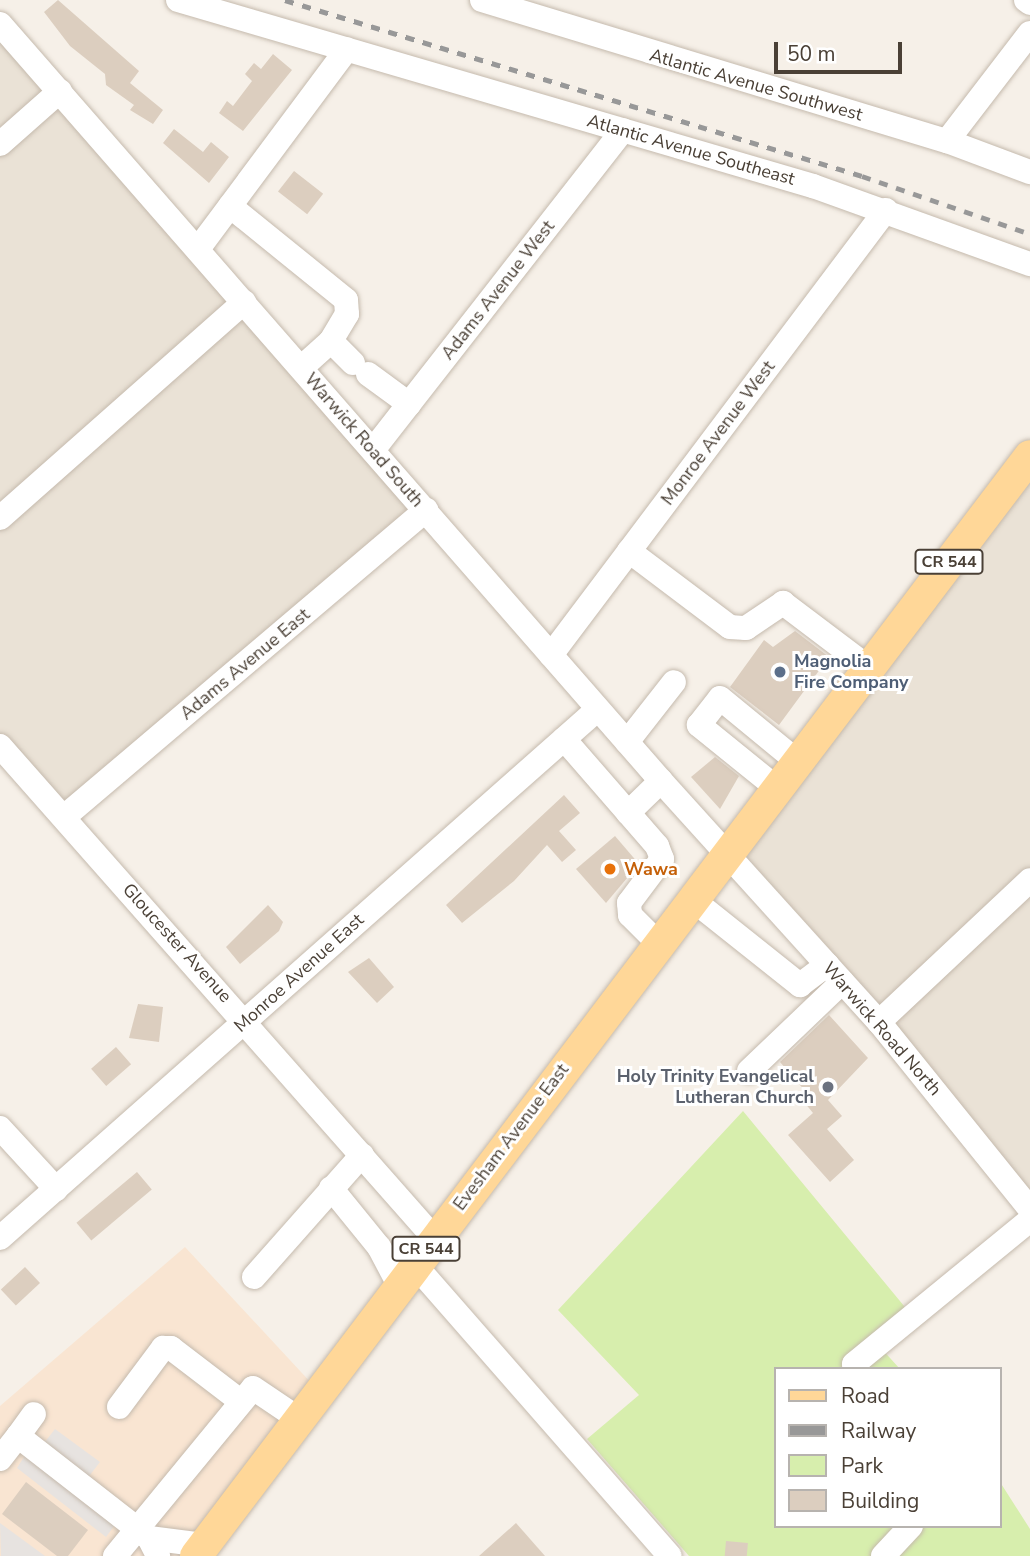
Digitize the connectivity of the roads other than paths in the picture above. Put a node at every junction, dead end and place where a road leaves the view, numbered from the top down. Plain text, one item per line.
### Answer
1 (178, 0) edge
2 (482, 0) edge
3 (1026, 0) edge
4 (1030, 3) edge
5 (0, 24) edge
6 (1030, 33) edge
7 (347, 49) junction
8 (60, 91) junction
9 (623, 130) junction
10 (947, 141) junction
11 (0, 144) edge
12 (1030, 172) edge
13 (230, 206) junction
14 (886, 210) junction
15 (198, 249) junction
16 (1030, 264) edge
17 (244, 302) junction
18 (331, 341) junction
19 (301, 368) junction
20 (409, 404) junction
21 (373, 450) junction
22 (1026, 472) edge
23 (426, 510) junction
24 (0, 518) edge
25 (629, 551) junction
26 (551, 655) junction
27 (869, 668) junction
28 (674, 682) dead end
29 (598, 709) junction
30 (564, 738) junction
31 (626, 741) junction
32 (0, 746) edge
33 (798, 762) junction
34 (661, 781) junction
35 (778, 789) junction
36 (628, 813) junction
37 (64, 817) junction
38 (728, 855) junction
39 (1030, 880) edge
40 (693, 900) junction
41 (659, 944) junction
42 (835, 974) junction
43 (246, 1020) junction
44 (879, 1022) junction
45 (749, 1071) dead end
46 (0, 1128) edge
47 (362, 1156) junction
48 (331, 1188) junction
49 (56, 1189) junction
50 (1030, 1209) edge
51 (1030, 1220) edge
52 (0, 1238) edge
53 (434, 1238) junction
54 (406, 1275) junction
55 (254, 1277) dead end
56 (855, 1367) edge
57 (239, 1400) junction
58 (119, 1407) dead end
59 (34, 1414) dead end
60 (299, 1419) junction
61 (18, 1436) junction
62 (0, 1459) edge
63 (909, 1528) edge
64 (148, 1540) edge
65 (200, 1551) edge
66 (663, 1553) edge
67 (115, 1556) edge
68 (883, 1556) edge

1 - 7 street, Atlantic Avenue Southeast
2 - 10 street, Atlantic Avenue Southwest
3 - 4 street
5 - 8 street, Warwick Road South
6 - 10 street
7 - 9 street, Atlantic Avenue Southeast
7 - 13 street
8 - 11 street
8 - 15 street, Warwick Road South
9 - 14 street, Atlantic Avenue Southeast
9 - 20 street, Adams Avenue West
10 - 12 street, Atlantic Avenue Southwest
13 - 15 street
13 - 18 street
14 - 16 street, Atlantic Avenue Southeast
14 - 25 street, Monroe Avenue West
15 - 17 street, Warwick Road South
17 - 19 street, Warwick Road South
17 - 24 street
18 - 19 street
18 - 20 street
19 - 21 street, Warwick Road South
20 - 21 street, Adams Avenue West
21 - 23 street, Warwick Road South
22 - 27 main road, CR 544
23 - 26 street, Warwick Road South
23 - 37 street, Adams Avenue East
25 - 26 street, Monroe Avenue West
25 - 27 street
26 - 29 street, Warwick Road South
27 - 33 main road, CR 544
28 - 31 street
29 - 30 street, Monroe Avenue East
29 - 31 street, Warwick Road South
30 - 36 street
30 - 43 street, Monroe Avenue East
31 - 34 street, Warwick Road South
32 - 37 street, Gloucester Avenue
33 - 35 main road, CR 544
33 - 35 street
34 - 36 street
34 - 38 street, Warwick Road South
35 - 38 main road, CR 544
36 - 41 street
37 - 43 street, Gloucester Avenue
38 - 40 main road, Evesham Avenue East / CR 544
38 - 42 street, Warwick Road North
39 - 44 street
40 - 41 main road, Evesham Avenue East / CR 544
40 - 42 street
41 - 53 main road, Evesham Avenue East / CR 544
42 - 44 street, Warwick Road North
42 - 45 street
43 - 47 street, Gloucester Avenue
43 - 49 street, Monroe Avenue East
44 - 50 street, Warwick Road North
46 - 49 street
47 - 48 street
47 - 53 street, Gloucester Avenue
48 - 54 street
48 - 55 street
49 - 52 street, Monroe Avenue East
51 - 56 street
53 - 54 main road, Evesham Avenue East / CR 544
54 - 60 main road, Evesham Avenue East / CR 544
54 - 66 street
57 - 58 street
57 - 60 street
57 - 64 street
59 - 61 street
60 - 65 main road, Evesham Avenue East / CR 544
61 - 62 street
61 - 64 street
63 - 68 street
64 - 65 street
64 - 67 street

